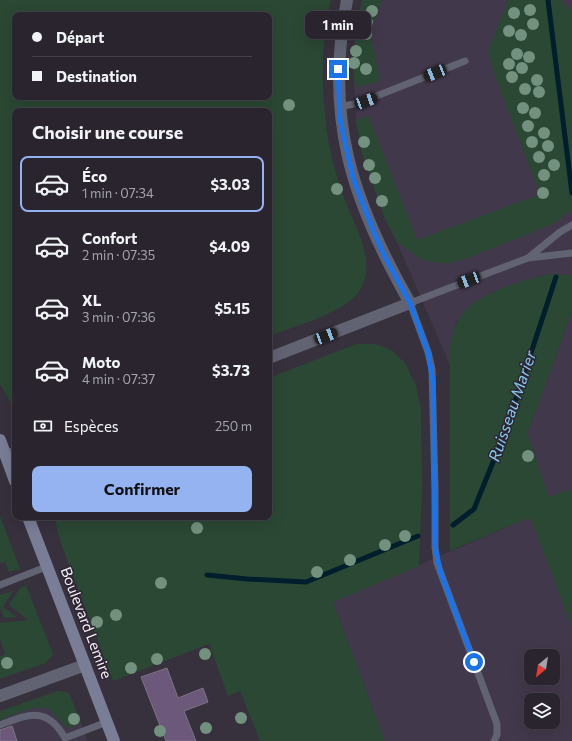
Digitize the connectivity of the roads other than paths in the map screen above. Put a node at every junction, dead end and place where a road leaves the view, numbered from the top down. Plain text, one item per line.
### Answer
1 (347, 0) edge
2 (465, 62) dead end
3 (339, 107) junction
4 (572, 224) edge
5 (572, 253) edge
6 (528, 258) junction
7 (410, 303) junction
8 (272, 357) edge
9 (0, 440) edge
10 (11, 455) edge
11 (29, 520) edge
12 (46, 567) junction
13 (0, 585) edge
14 (85, 666) junction
15 (0, 696) edge
16 (107, 722) junction
17 (0, 725) edge
18 (114, 741) edge
19 (494, 741) edge

1 - 3 street
2 - 3 lane
3 - 7 street
4 - 6 lane
5 - 6 lane
6 - 7 lane
7 - 8 street
7 - 19 lane
9 - 10 main road
11 - 12 main road, Boulevard Lemire
12 - 13 lane
12 - 14 main road, Boulevard Lemire
14 - 15 street
14 - 16 main road, Boulevard Lemire
16 - 17 lane
16 - 18 main road, Boulevard Lemire

